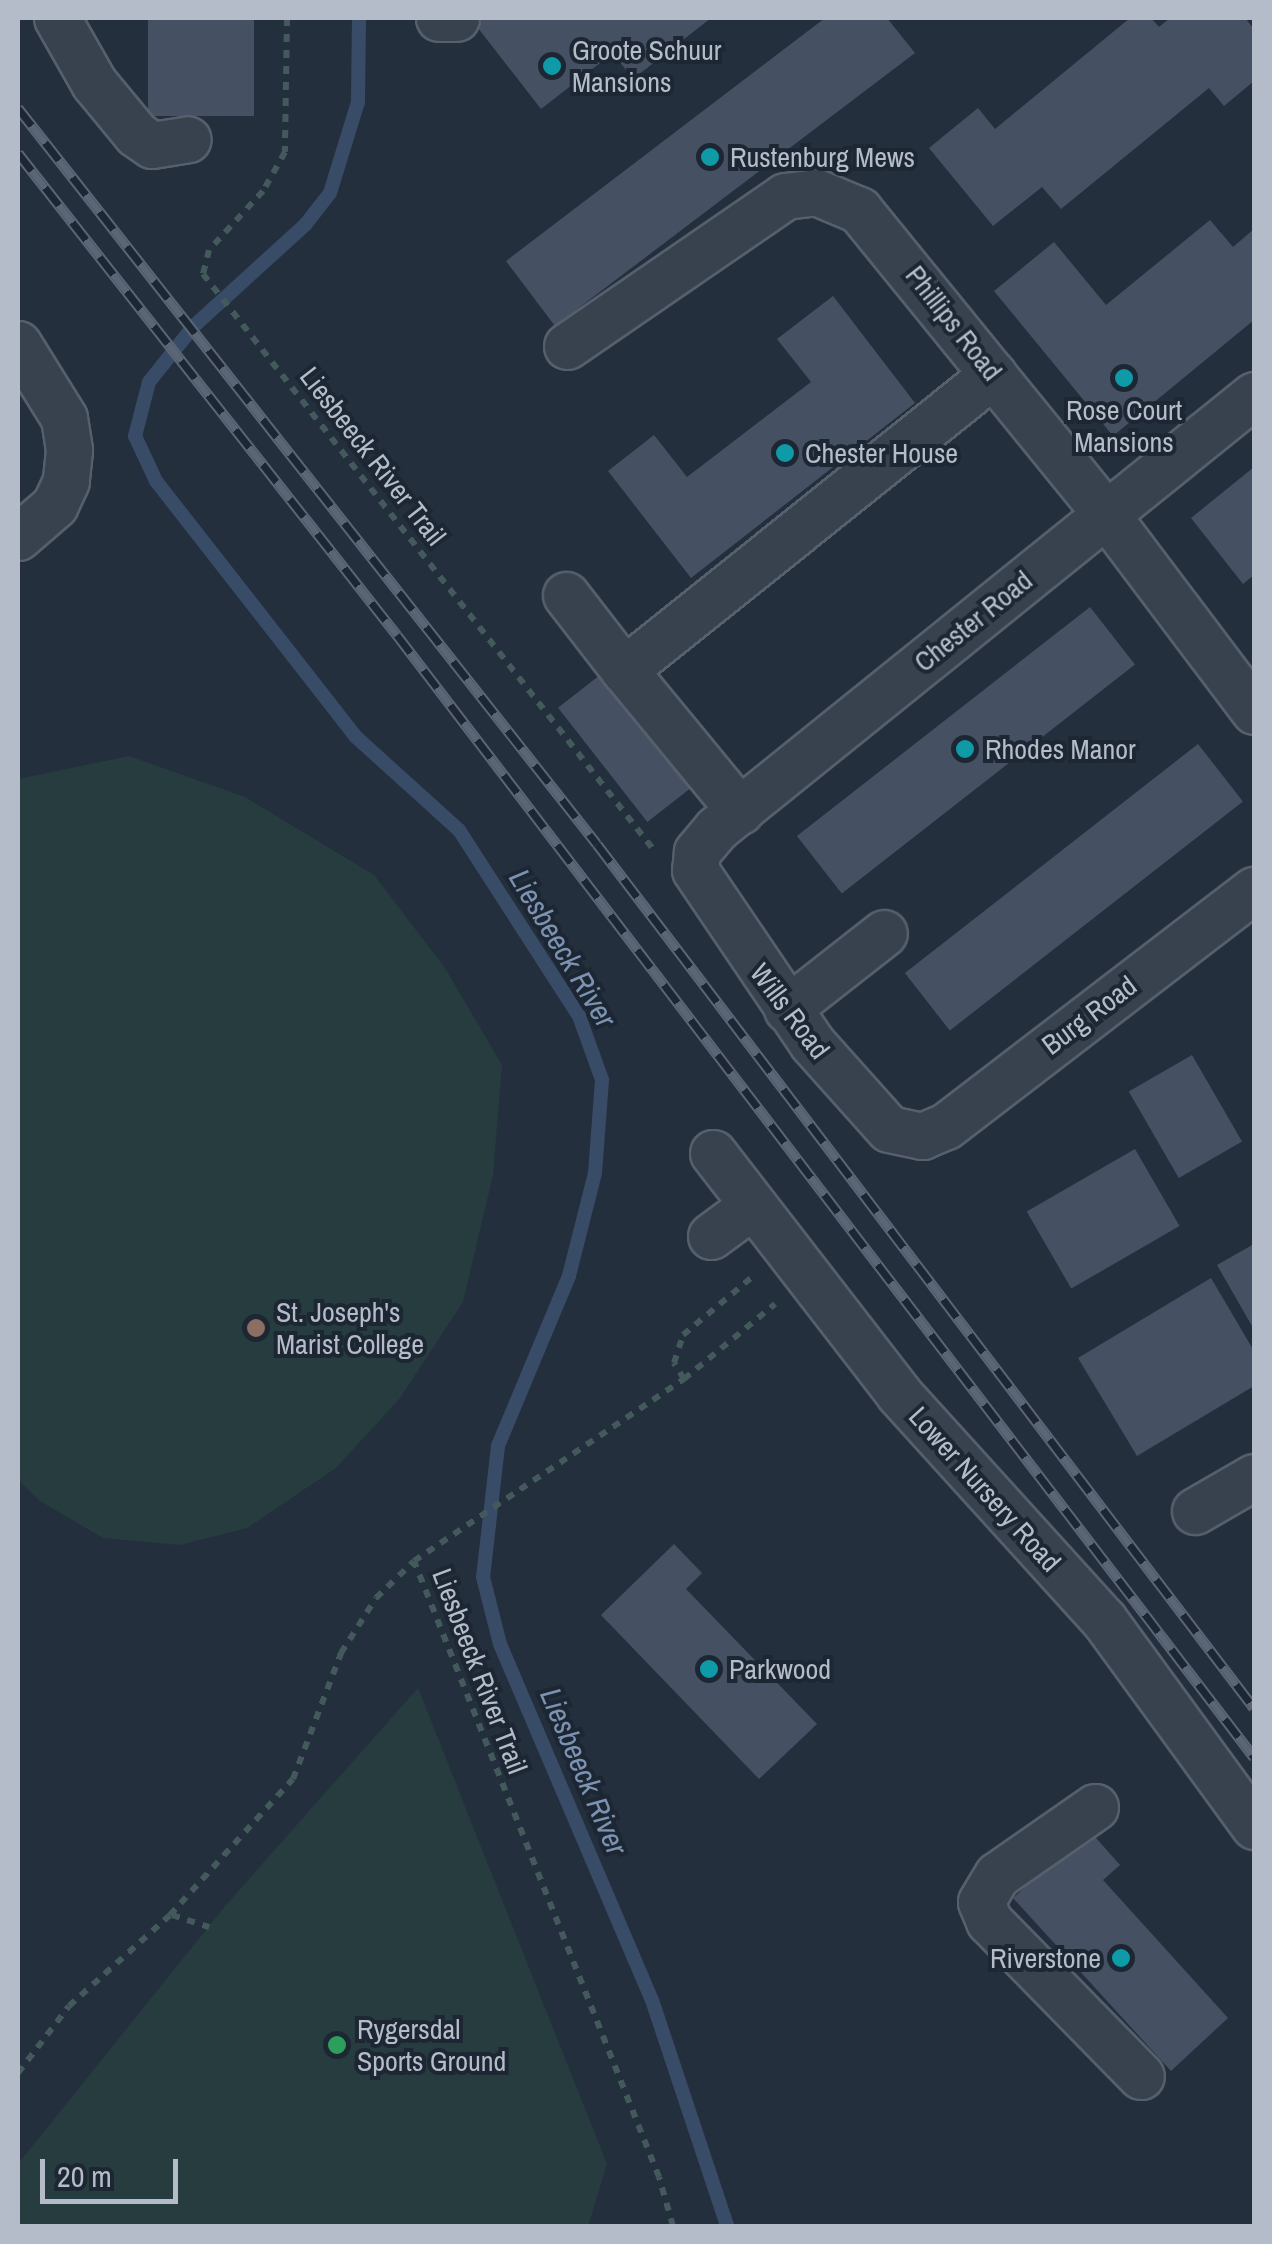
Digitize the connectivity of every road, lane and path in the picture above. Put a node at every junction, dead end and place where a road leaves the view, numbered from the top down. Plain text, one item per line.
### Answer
1 (57, 18) edge
2 (287, 18) edge
3 (438, 18) edge
4 (456, 18) edge
5 (188, 139) dead end
6 (18, 344) edge
7 (567, 346) dead end
8 (993, 374) junction
9 (1254, 395) edge
10 (1105, 513) junction
11 (18, 537) edge
12 (566, 595) dead end
13 (624, 670) junction
14 (1254, 711) edge
15 (740, 811) junction
16 (697, 852) junction
17 (1254, 890) edge
18 (884, 933) dead end
19 (787, 1009) junction
20 (922, 1136) joint
21 (713, 1153) dead end
22 (753, 1205) junction
23 (712, 1236) dead end
24 (788, 1248) junction
25 (788, 1294) dead end
26 (684, 1379) junction
27 (1254, 1477) edge
28 (1195, 1511) dead end
29 (414, 1561) junction
30 (1095, 1808) dead end
31 (1254, 1826) edge
32 (170, 1915) junction
33 (209, 1926) dead end
34 (18, 2073) edge
35 (1140, 2076) dead end
36 (673, 2226) edge

1 - 5 street
2 - 16 path, Liesbeeck River Trail
3 - 4 street
6 - 11 street
7 - 8 street, Phillips Road
8 - 10 street, Phillips Road
8 - 13 street
9 - 10 street, Chester Road
10 - 14 street, Phillips Road
10 - 15 street, Chester Road
12 - 13 street
13 - 15 street
15 - 16 street, Chester Road
16 - 19 street, Wills Road
17 - 20 street, Burg Road
18 - 19 street
19 - 20 street, Wills Road
21 - 22 street, Lower Nursery Road
22 - 23 street
22 - 24 street, Lower Nursery Road
24 - 26 path
24 - 31 street, Lower Nursery Road
25 - 26 path, Liesbeeck River Trail
26 - 29 path, Liesbeeck River Trail
27 - 28 street
29 - 32 path
29 - 36 path, Liesbeeck River Trail
30 - 35 street
32 - 33 path
32 - 34 path

